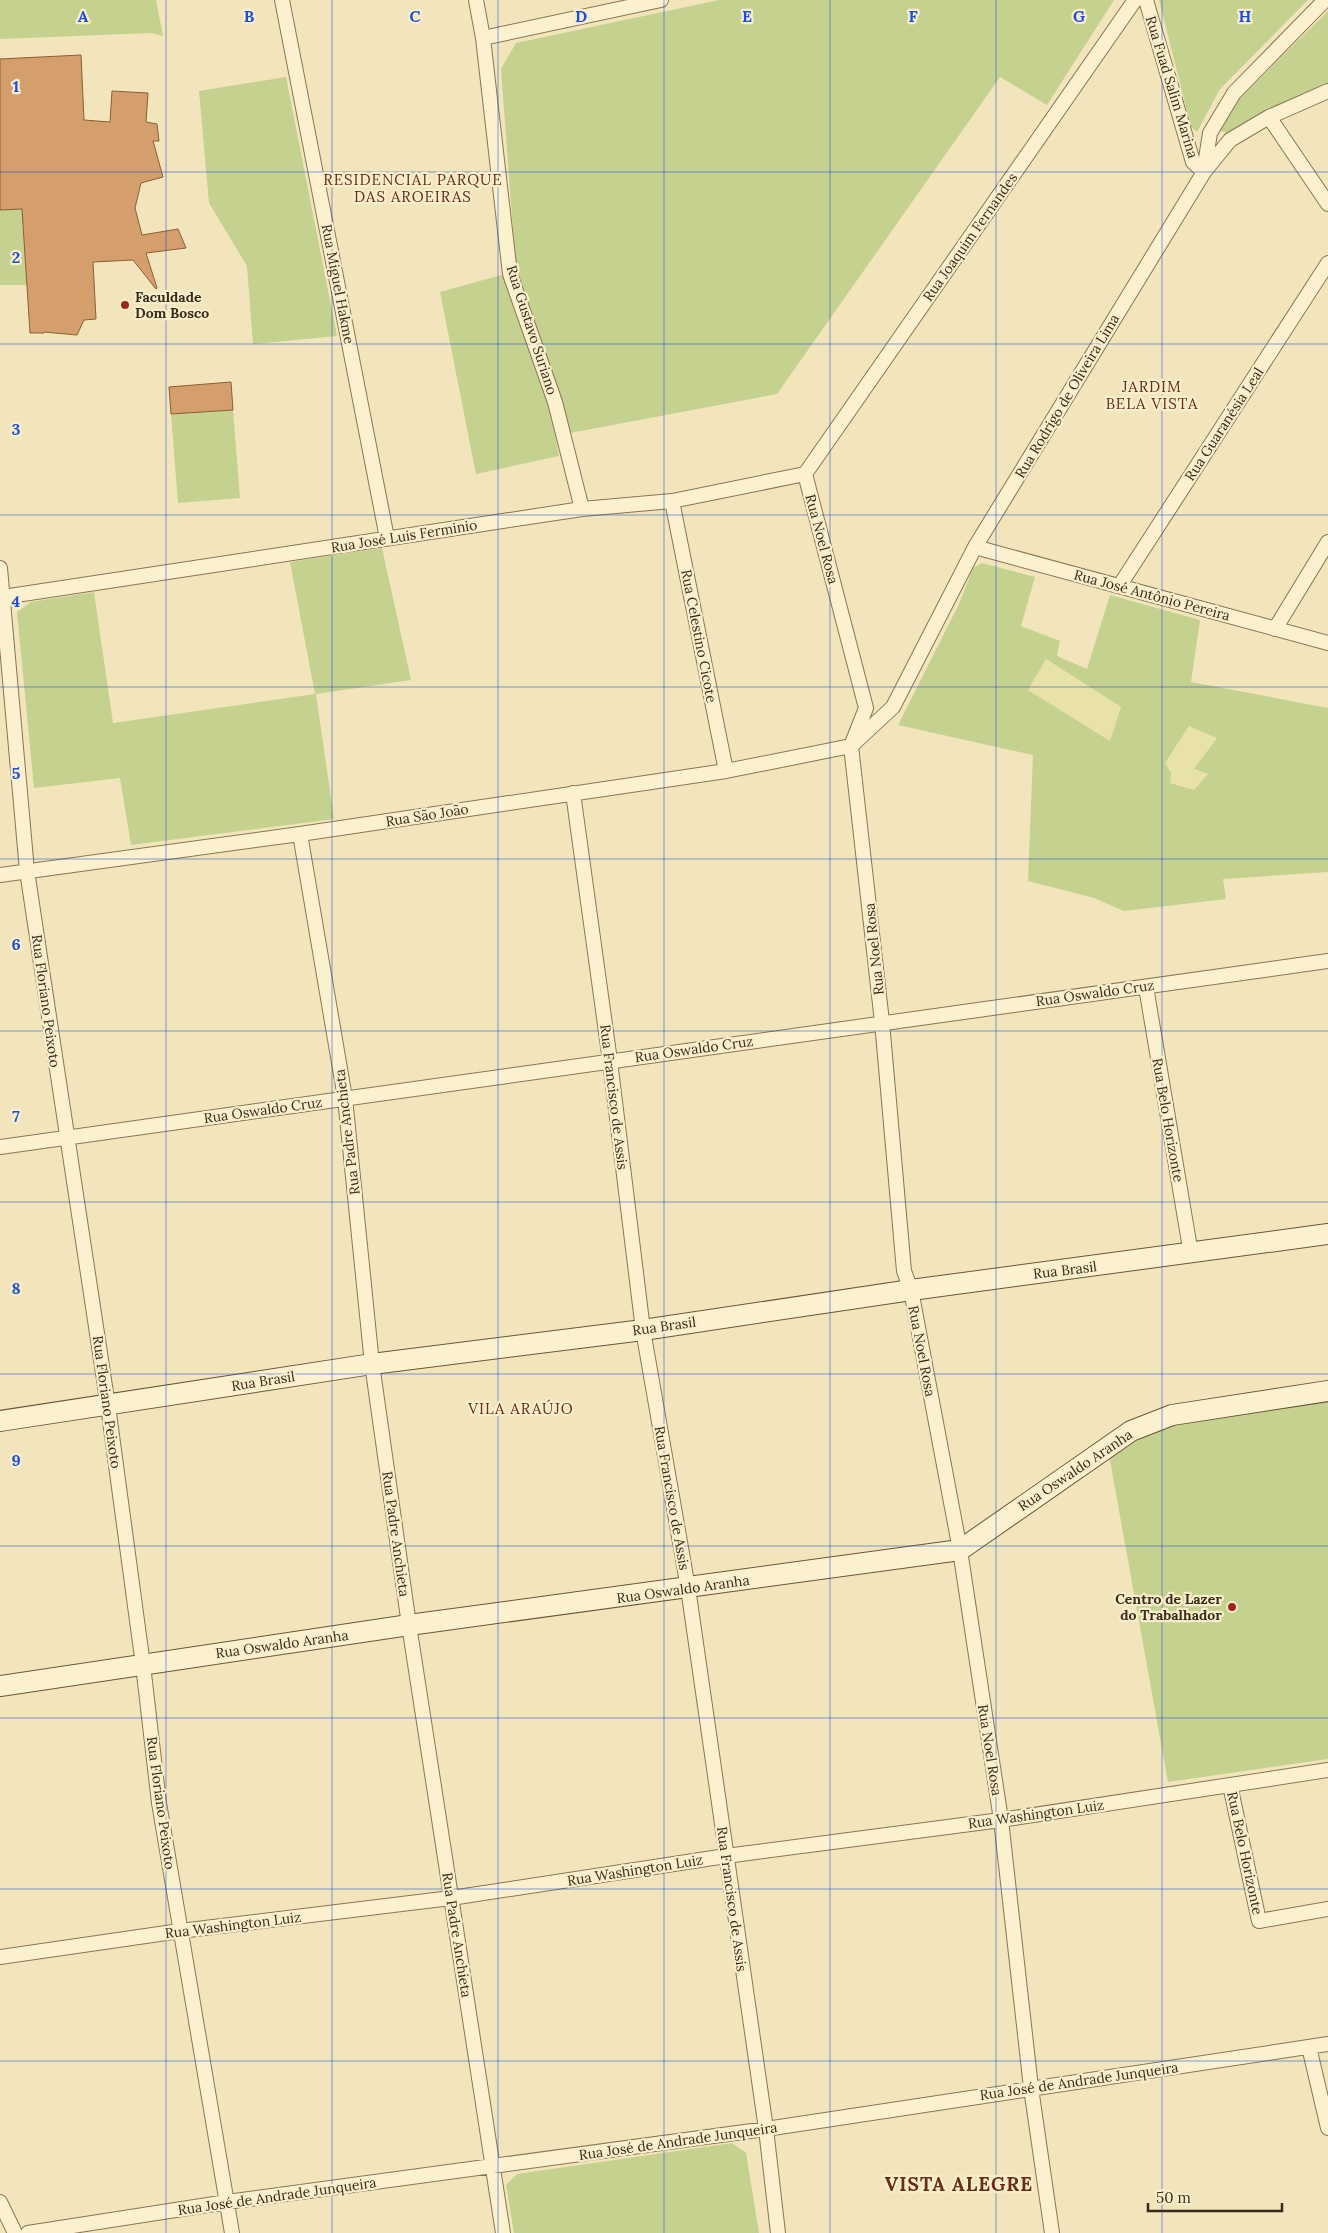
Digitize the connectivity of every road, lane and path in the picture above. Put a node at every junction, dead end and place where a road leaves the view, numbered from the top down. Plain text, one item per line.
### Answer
1 (282, 0) edge
2 (476, 0) edge
3 (661, 0) edge
4 (1135, 0) edge
5 (1146, 0) edge
6 (1325, 0) edge
7 (483, 38) junction
8 (1328, 90) edge
9 (1269, 117) junction
10 (1204, 172) junction
11 (1328, 204) edge
12 (1328, 263) edge
13 (805, 474) junction
14 (672, 501) junction
15 (582, 509) junction
16 (387, 538) junction
17 (1328, 542) edge
18 (975, 547) junction
19 (0, 568) edge
20 (1120, 585) junction
21 (3, 598) junction
22 (1275, 629) junction
23 (1328, 643) edge
24 (852, 746) junction
25 (726, 771) junction
26 (574, 793) junction
27 (300, 834) junction
28 (27, 871) junction
29 (0, 875) edge
30 (1328, 961) edge
31 (1146, 987) junction
32 (882, 1022) junction
33 (610, 1061) junction
34 (345, 1098) junction
35 (66, 1138) junction
36 (0, 1147) edge
37 (1328, 1234) edge
38 (1191, 1254) junction
39 (911, 1290) junction
40 (643, 1330) junction
41 (372, 1364) junction
42 (1328, 1391) edge
43 (108, 1406) junction
44 (0, 1421) edge
45 (960, 1550) junction
46 (688, 1588) junction
47 (409, 1625) junction
48 (143, 1665) junction
49 (0, 1686) edge
50 (1328, 1770) edge
51 (1230, 1784) junction
52 (1001, 1820) junction
53 (726, 1856) junction
54 (451, 1898) junction
55 (1328, 1909) edge
56 (180, 1931) junction
57 (0, 1957) edge
58 (1328, 2044) edge
59 (1309, 2048) junction
60 (1031, 2088) junction
61 (1328, 2128) edge
62 (766, 2129) junction
63 (493, 2167) junction
64 (0, 2202) edge
65 (227, 2202) junction
66 (15, 2233) edge
67 (28, 2233) edge
68 (232, 2233) edge
69 (503, 2233) edge
70 (778, 2233) edge
71 (1052, 2233) edge

1 - 16 street, Rua Miguel Hakme
2 - 7 street, Rua Gustavo Suriano
3 - 7 street
4 - 13 street, Rua Joaquim Fernandes
5 - 10 street, Rua Fuad Salim Marina
6 - 10 street
7 - 15 street, Rua Gustavo Suriano
8 - 9 street, Rua Rodrigo de Oliveira Lima
9 - 10 street, Rua Rodrigo de Oliveira Lima
9 - 11 street
10 - 18 street, Rua Rodrigo de Oliveira Lima
12 - 20 street, Rua Guaranésia Leal
13 - 14 street, Rua José Luis Ferminio
13 - 24 street, Rua Noel Rosa
14 - 15 street, Rua José Luis Ferminio
14 - 25 street, Rua Celestino Cicote
15 - 16 street, Rua José Luis Ferminio
16 - 21 street, Rua José Luis Ferminio
17 - 22 street
18 - 20 street, Rua José Antônio Pereira
18 - 24 street, Rua Rodrigo de Oliveira Lima
19 - 21 street, Rua Floriano Peixoto
20 - 22 street, Rua José Antônio Pereira
21 - 28 street, Rua Floriano Peixoto
22 - 23 street, Rua José Antônio Pereira
24 - 25 street, Rua São João
24 - 32 street, Rua Noel Rosa
25 - 26 street, Rua São João
26 - 27 street, Rua São João
26 - 33 street, Rua Francisco de Assis
27 - 28 street, Rua São João
27 - 34 street, Rua Padre Anchieta
28 - 29 street, Rua São João
28 - 35 street, Rua Floriano Peixoto
30 - 31 street, Rua Oswaldo Cruz
31 - 32 street, Rua Oswaldo Cruz
31 - 38 street, Rua Belo Horizonte
32 - 33 street, Rua Oswaldo Cruz
32 - 39 street, Rua Noel Rosa
33 - 34 street, Rua Oswaldo Cruz
33 - 40 street, Rua Francisco de Assis
34 - 35 street, Rua Oswaldo Cruz
34 - 41 street, Rua Padre Anchieta
35 - 36 street, Rua Oswaldo Cruz
35 - 43 street, Rua Floriano Peixoto
37 - 38 street, Rua Brasil
38 - 39 street, Rua Brasil
39 - 40 street, Rua Brasil
39 - 45 street, Rua Noel Rosa
40 - 41 street, Rua Brasil
40 - 46 street, Rua Francisco de Assis
41 - 43 street, Rua Brasil
41 - 47 street, Rua Padre Anchieta
42 - 45 street, Rua Oswaldo Aranha
43 - 44 street, Rua Brasil
43 - 48 street, Rua Floriano Peixoto
45 - 46 street, Rua Oswaldo Aranha
45 - 52 street, Rua Noel Rosa
46 - 47 street, Rua Oswaldo Aranha
46 - 53 street, Rua Francisco de Assis
47 - 48 street, Rua Oswaldo Aranha
47 - 54 street, Rua Padre Anchieta
48 - 49 street, Rua Oswaldo Aranha
48 - 56 street, Rua Floriano Peixoto
50 - 51 street, Rua Washington Luiz
51 - 52 street, Rua Washington Luiz
51 - 55 street, Rua Belo Horizonte
52 - 53 street, Rua Washington Luiz
52 - 60 street, Rua Noel Rosa
53 - 54 street, Rua Washington Luiz
53 - 62 street, Rua Francisco de Assis
54 - 56 street, Rua Washington Luiz
54 - 63 street, Rua Padre Anchieta
56 - 57 street, Rua Washington Luiz
56 - 65 street, Rua Floriano Peixoto
58 - 59 street, Rua José de Andrade Junqueira
59 - 60 street, Rua José de Andrade Junqueira
59 - 61 street
60 - 62 street, Rua José de Andrade Junqueira
60 - 71 street, Rua Noel Rosa
62 - 63 street, Rua José de Andrade Junqueira
62 - 70 street, Rua Francisco de Assis
63 - 65 street, Rua José de Andrade Junqueira
63 - 69 street, Rua Padre Anchieta
64 - 66 street
65 - 67 street, Rua José de Andrade Junqueira
65 - 68 street, Rua Floriano Peixoto

